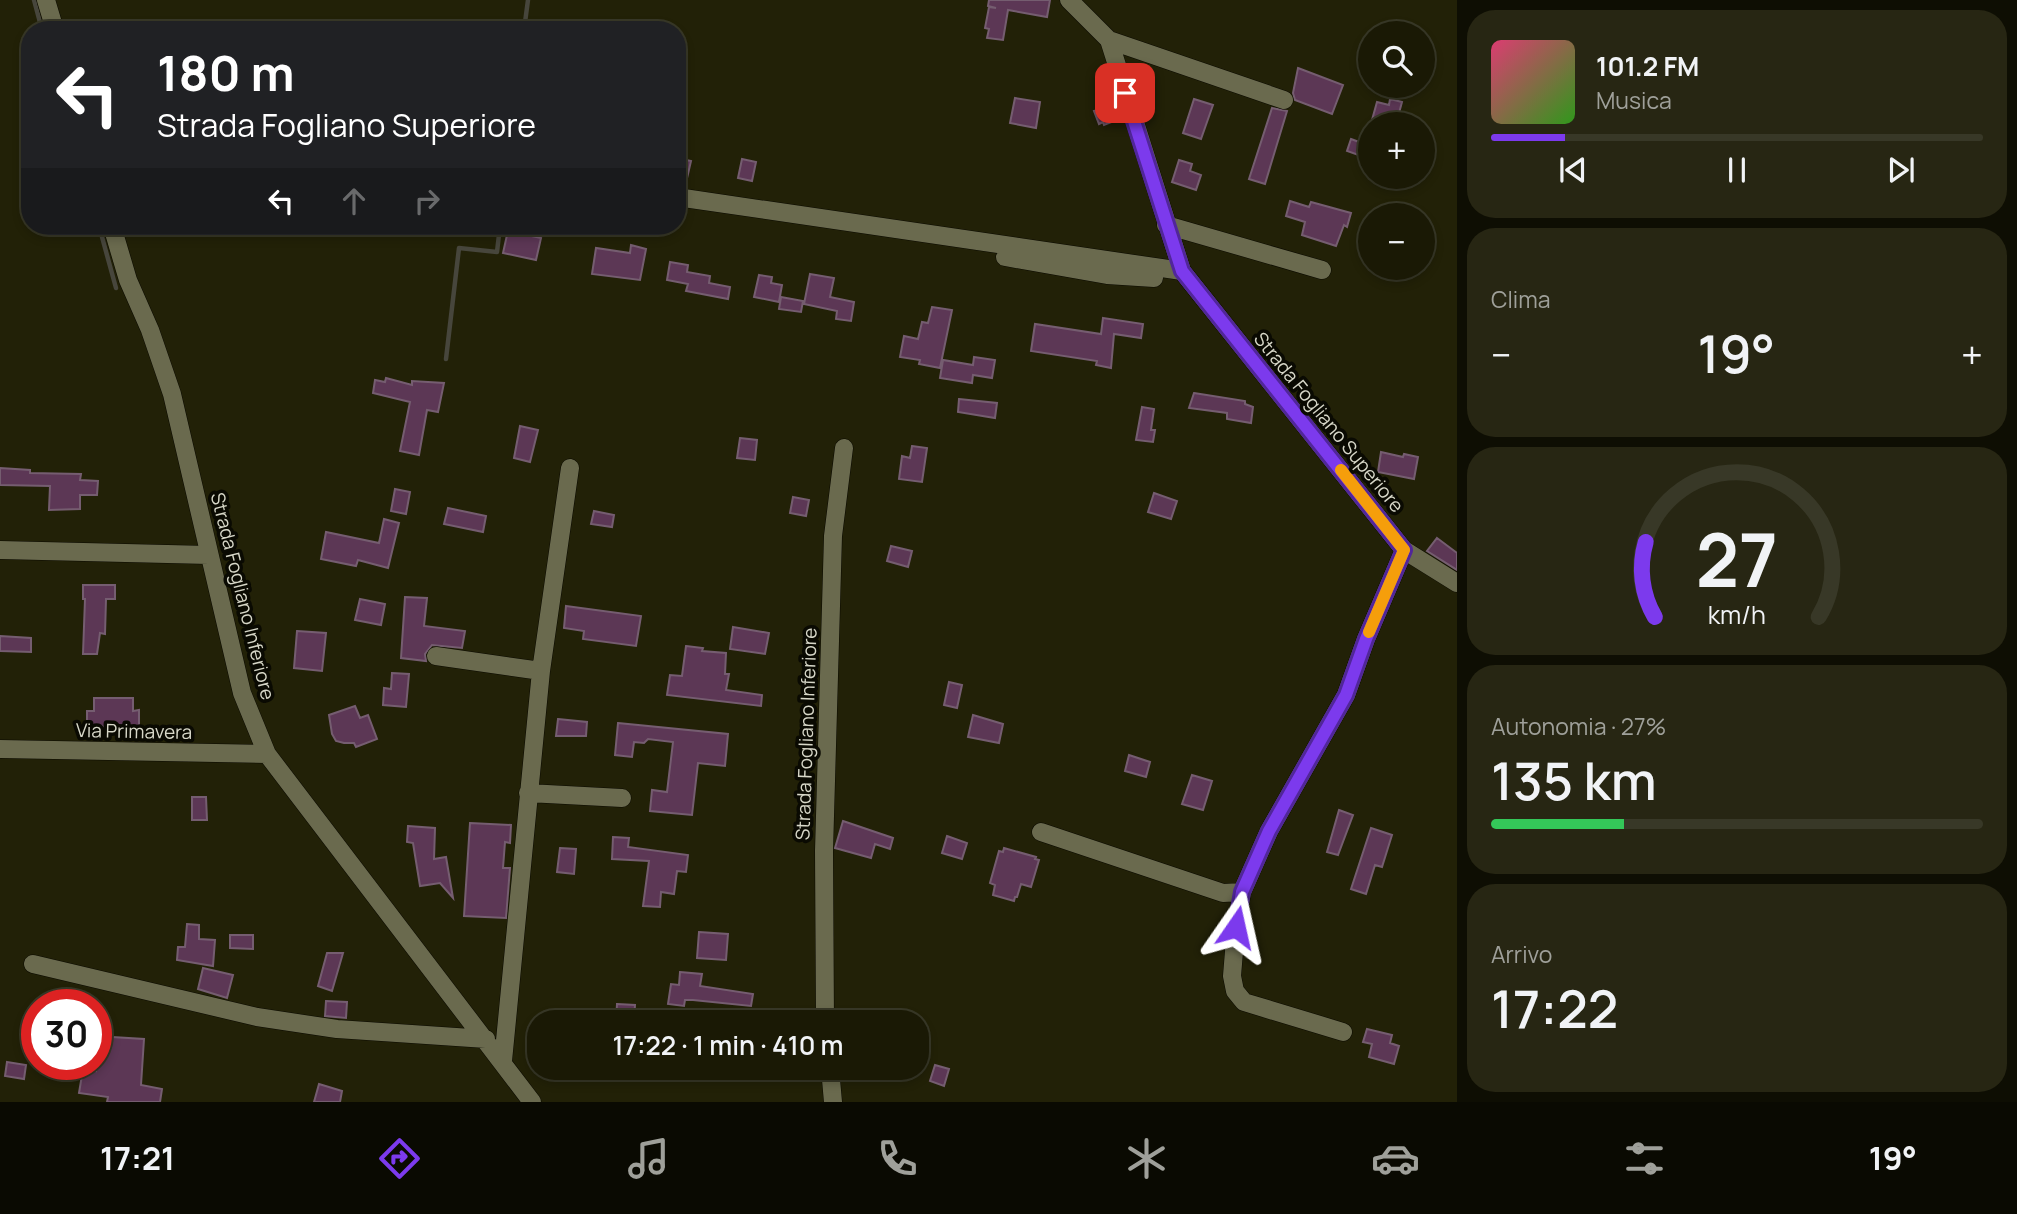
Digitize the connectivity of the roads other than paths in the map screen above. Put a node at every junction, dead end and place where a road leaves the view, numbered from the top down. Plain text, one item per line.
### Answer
1 (46, 0) edge
2 (1069, 0) edge
3 (52, 21) edge
4 (1109, 40) junction
5 (1284, 100) dead end
6 (686, 198) edge
7 (1166, 225) junction
8 (115, 235) edge
9 (964, 250) dead end
10 (1322, 270) dead end
11 (1186, 276) junction
12 (844, 448) dead end
13 (570, 468) dead end
14 (0, 550) edge
15 (1404, 550) junction
16 (209, 555) junction
17 (1457, 583) edge
18 (436, 656) dead end
19 (541, 671) junction
20 (0, 749) edge
21 (267, 754) junction
22 (528, 793) junction
23 (622, 798) dead end
24 (1041, 832) dead end
25 (1242, 892) junction
26 (33, 964) dead end
27 (825, 1010) edge
28 (1343, 1032) dead end
29 (486, 1038) junction
30 (503, 1060) junction
31 (831, 1080) edge
32 (532, 1102) edge
33 (833, 1102) edge

1 - 3 street
2 - 4 street
4 - 5 street
4 - 7 street, Strada Fogliano Superiore
6 - 11 street
7 - 10 street
7 - 11 street, Strada Fogliano Superiore
8 - 16 street, Strada Fogliano Inferiore
9 - 11 street
11 - 15 street, Strada Fogliano Superiore
12 - 27 street, Strada Fogliano Inferiore
13 - 19 street
14 - 16 street
15 - 17 street, Strada Fogliano Superiore
15 - 25 street
16 - 21 street, Strada Fogliano Inferiore
18 - 19 street
19 - 22 street
20 - 21 street, Via Primavera
21 - 29 street, Strada Fogliano Inferiore
22 - 23 street
22 - 30 street
24 - 25 street
25 - 28 street
26 - 29 street
29 - 30 street, Strada Fogliano Inferiore
30 - 32 street, Strada Fogliano Inferiore
31 - 33 street

